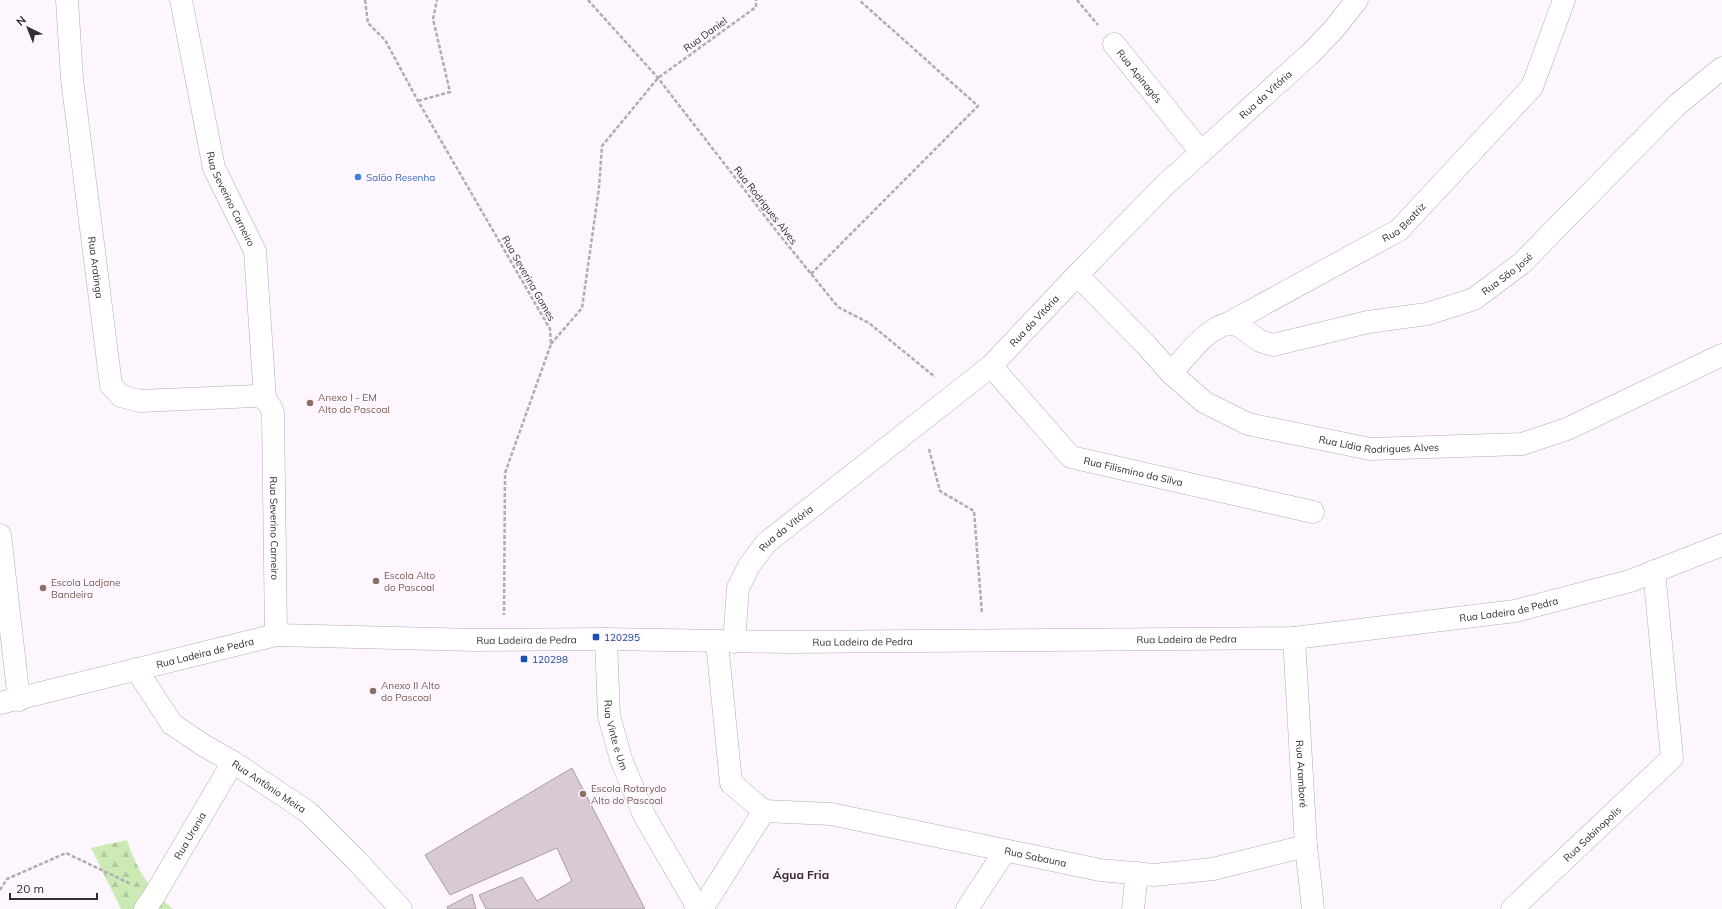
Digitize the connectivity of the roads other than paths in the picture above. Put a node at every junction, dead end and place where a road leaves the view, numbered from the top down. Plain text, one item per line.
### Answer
1 (67, 0) edge
2 (181, 0) edge
3 (1357, 0) edge
4 (1564, 0) edge
5 (1114, 44) road end
6 (1722, 68) edge
7 (1201, 152) junction
8 (1077, 275) junction
9 (1229, 323) junction
10 (1722, 355) edge
11 (990, 366) junction
12 (1171, 373) junction
13 (261, 397) junction
14 (1313, 512) dead end
15 (0, 535) edge
16 (1722, 545) edge
17 (1654, 571) junction
18 (276, 635) junction
19 (1294, 638) junction
20 (606, 639) junction
21 (726, 642) junction
22 (136, 670) junction
23 (10, 701) edge
24 (233, 762) junction
25 (764, 811) junction
26 (1306, 846) junction
27 (1005, 850) junction
28 (1137, 873) junction
29 (149, 903) edge
30 (402, 909) edge
31 (696, 909) edge
32 (702, 909) edge
33 (967, 909) edge
34 (1133, 909) edge
35 (1313, 909) edge
36 (1512, 909) edge

1 - 13 street, Rua Aratinga
2 - 13 street, Rua Severino Carneiro
3 - 7 street, Rua da Vitória
4 - 9 street, Rua Beatriz
5 - 7 street, Rua Apinagés
6 - 9 street, Rua São José
7 - 8 street, Rua da Vitória
8 - 11 street, Rua da Vitória
8 - 12 street, Rua Lídia Rodrigues Alves
9 - 12 street, Rua Beatriz
10 - 12 street, Rua Lídia Rodrigues Alves
11 - 14 street, Rua Filismino da Silva
11 - 21 street, Rua da Vitória
13 - 18 street, Rua Severino Carneiro
15 - 23 street
16 - 17 street, Rua Ladeira de Pedra
17 - 19 street, Rua Ladeira de Pedra
17 - 36 street, Rua Sabinopolis
18 - 20 street, Rua Ladeira de Pedra
18 - 22 street, Rua Ladeira de Pedra
19 - 21 street, Rua Ladeira de Pedra
19 - 26 street, Rua Aramboré
20 - 21 street, Rua Ladeira de Pedra
20 - 31 street, Rua Vinte e Um
21 - 25 street, Rua da Vitória
22 - 23 street, Rua Ladeira de Pedra
22 - 24 street, Rua Antônio Meira
24 - 29 street, Rua Urania
24 - 30 street, Rua Antônio Meira
25 - 27 street, Rua Sabauna
25 - 32 street
26 - 28 street, Rua Sabauna
26 - 35 street, Rua Aramboré
27 - 28 street, Rua Sabauna
27 - 33 street
28 - 34 street

